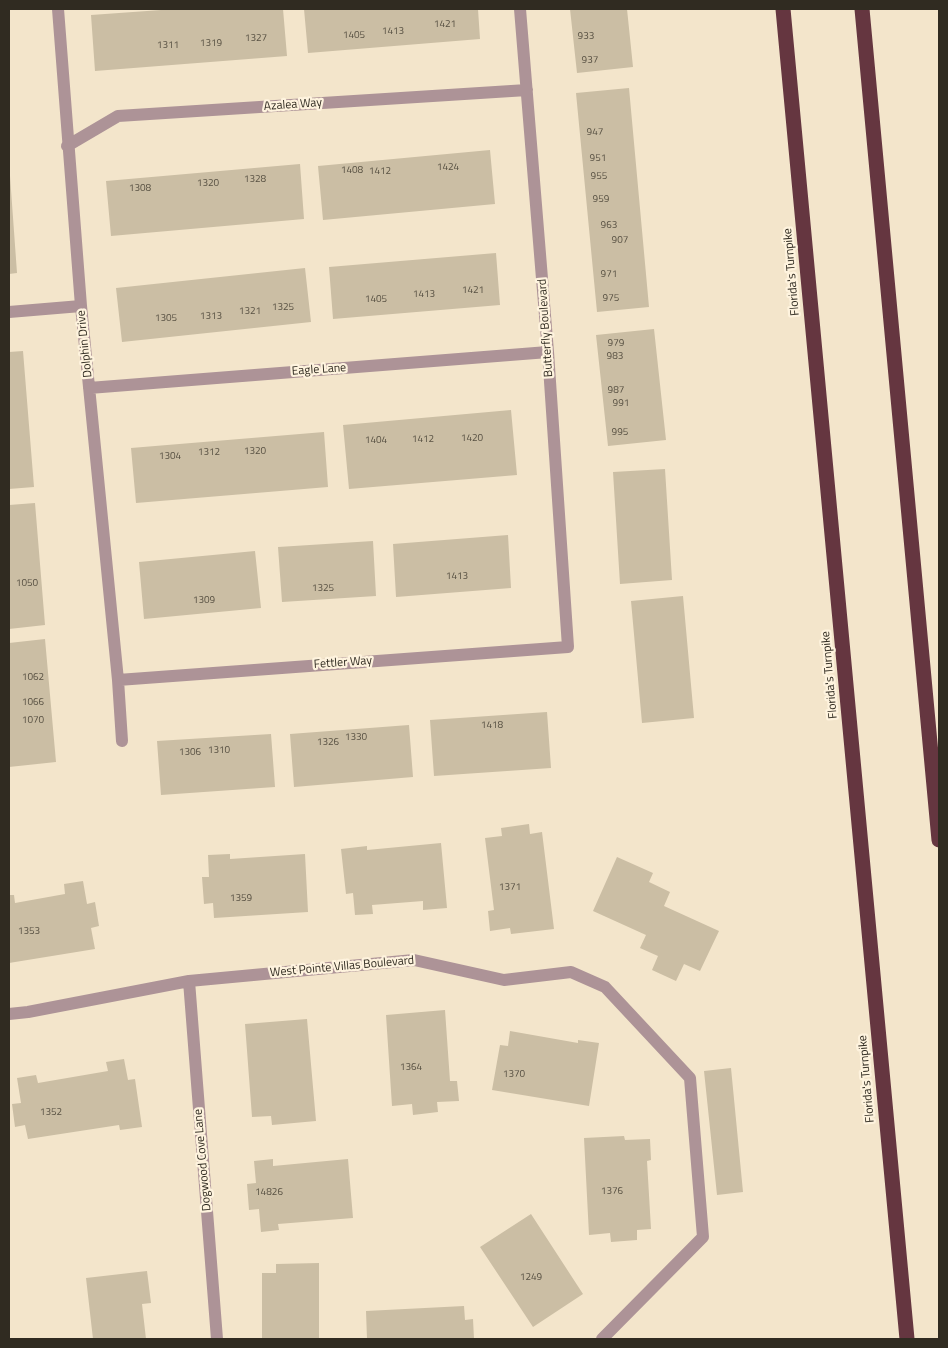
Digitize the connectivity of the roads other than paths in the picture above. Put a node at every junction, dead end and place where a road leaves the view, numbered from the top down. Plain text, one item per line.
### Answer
1 (58, 9) edge
2 (520, 9) edge
3 (783, 9) edge
4 (862, 9) edge
5 (527, 90) junction
6 (67, 146) junction
7 (81, 306) junction
8 (9, 312) edge
9 (548, 352) junction
10 (89, 388) junction
11 (568, 647) joint
12 (118, 680) junction
13 (122, 741) dead end
14 (939, 840) edge
15 (189, 981) junction
16 (9, 1014) edge
17 (217, 1339) edge
18 (602, 1339) edge
19 (906, 1339) edge

1 - 6 lane, Dolphin Drive
2 - 5 lane, Butterfly Boulevard
3 - 19 highway, Florida's Turnpike
4 - 14 highway
5 - 6 lane, Azalea Way
5 - 9 lane, Butterfly Boulevard
6 - 7 lane, Dolphin Drive
7 - 8 lane
7 - 10 lane, Dolphin Drive
9 - 10 lane, Eagle Lane
9 - 11 lane, Butterfly Boulevard
10 - 12 lane, Dolphin Drive
11 - 12 lane, Fettler Way
12 - 13 lane, Dolphin Drive
15 - 16 lane, West Pointe Villas Boulevard
15 - 17 lane, Dogwood Cove Lane
15 - 18 lane, West Pointe Villas Boulevard

